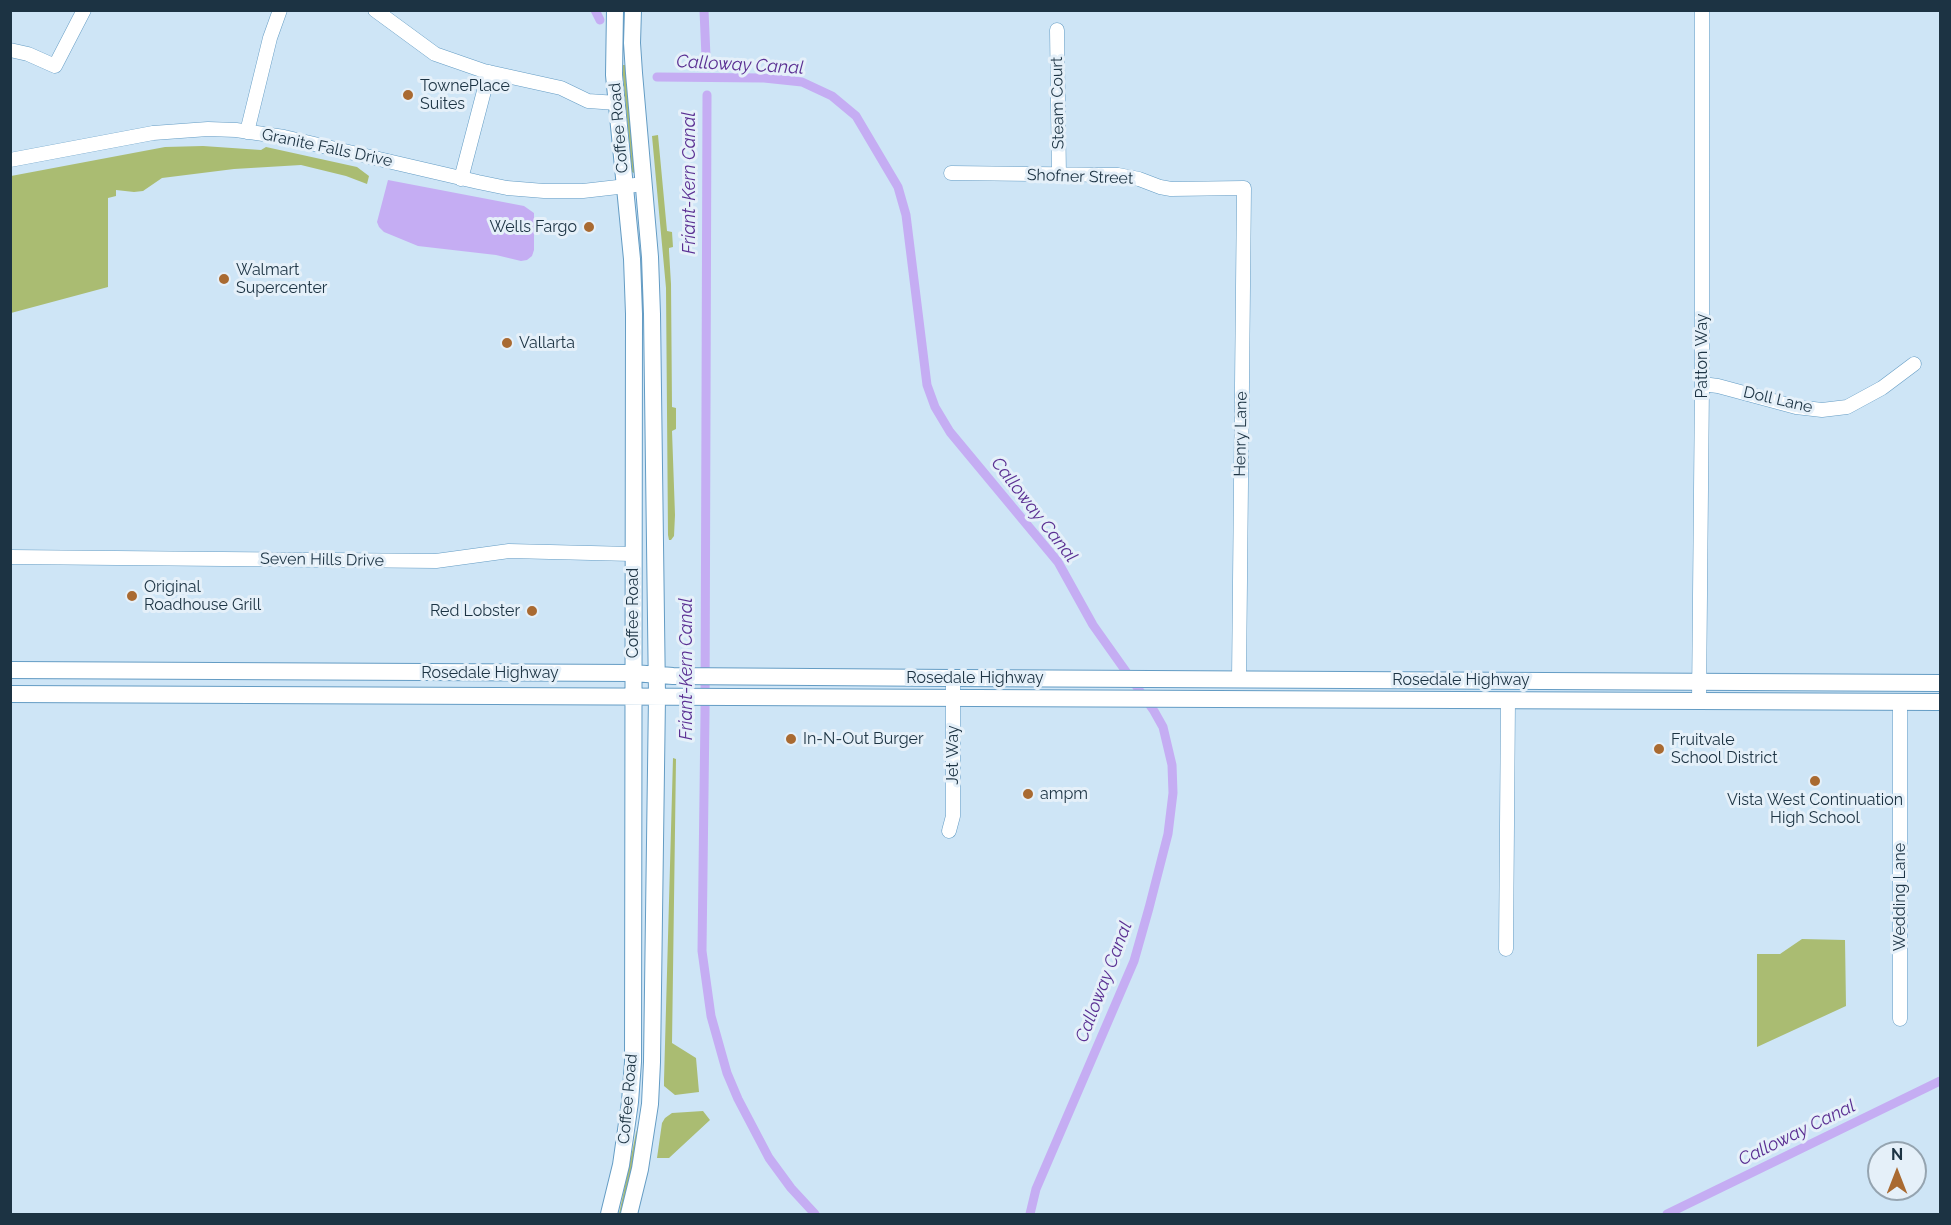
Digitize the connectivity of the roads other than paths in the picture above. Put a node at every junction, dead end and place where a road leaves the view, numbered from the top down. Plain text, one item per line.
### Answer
1 (84, 10) edge
2 (280, 10) edge
3 (375, 10) edge
4 (615, 10) edge
5 (633, 10) edge
6 (1702, 10) edge
7 (1057, 30) dead end
8 (10, 50) edge
9 (489, 72) junction
10 (617, 104) junction
11 (247, 132) junction
12 (10, 160) edge
13 (951, 173) dead end
14 (1059, 176) junction
15 (461, 178) junction
16 (644, 184) junction
17 (624, 187) junction
18 (1244, 188) joint
19 (1914, 364) dead end
20 (1702, 384) junction
21 (632, 555) junction
22 (10, 557) edge
23 (10, 670) edge
24 (633, 673) junction
25 (656, 675) junction
26 (953, 678) junction
27 (1239, 680) junction
28 (1350, 680) junction
29 (1699, 682) junction
30 (1910, 683) junction
31 (1941, 683) edge
32 (1163, 689) junction
33 (1941, 692) edge
34 (10, 694) edge
35 (657, 696) junction
36 (633, 697) junction
37 (953, 699) junction
38 (1238, 699) junction
39 (1508, 700) junction
40 (1699, 701) junction
41 (1803, 701) junction
42 (1900, 702) junction
43 (1941, 702) edge
44 (949, 831) dead end
45 (1506, 949) dead end
46 (1900, 1019) dead end
47 (609, 1215) edge
48 (629, 1215) edge

1 - 8 street
2 - 11 street
3 - 9 street
4 - 10 main road, Coffee Road
5 - 16 main road, Coffee Road
6 - 20 street, Patton Way
7 - 14 street, Steam Court
9 - 10 street
9 - 15 street
10 - 17 main road, Coffee Road
11 - 12 street, Granite Falls Drive
11 - 15 street, Granite Falls Drive
13 - 14 street, Shofner Street
14 - 18 street, Shofner Street
15 - 17 street, Granite Falls Drive
16 - 17 street, Granite Falls Drive
16 - 25 main road, Coffee Road
17 - 21 main road, Coffee Road
18 - 27 street, Henry Lane
19 - 20 street, Doll Lane
20 - 29 street, Patton Way
21 - 22 street, Seven Hills Drive
21 - 24 main road, Coffee Road
23 - 24 main road, Rosedale Highway
24 - 25 main road, Rosedale Highway
24 - 36 main road, Coffee Road
25 - 26 main road, Rosedale Highway
25 - 35 main road, Coffee Road
26 - 32 main road, Rosedale Highway
26 - 37 street, Jet Way
27 - 28 main road, Rosedale Highway
27 - 32 main road, Rosedale Highway
28 - 29 main road, Rosedale Highway
28 - 38 main road
29 - 30 main road, Rosedale Highway
29 - 40 street, Patton Way
30 - 31 main road, Rosedale Highway
30 - 41 main road
32 - 37 main road, Rosedale Highway
32 - 38 main road, Rosedale Highway
33 - 42 main road
34 - 36 main road, Rosedale Highway
35 - 36 main road, Rosedale Highway
35 - 37 main road, Rosedale Highway
35 - 48 main road, Coffee Road
36 - 47 main road, Coffee Road
37 - 44 street, Jet Way
38 - 39 main road, Rosedale Highway
39 - 40 main road, Rosedale Highway
39 - 45 street
40 - 41 main road, Rosedale Highway
41 - 42 main road, Rosedale Highway
42 - 43 main road, Rosedale Highway
42 - 46 street, Wedding Lane

